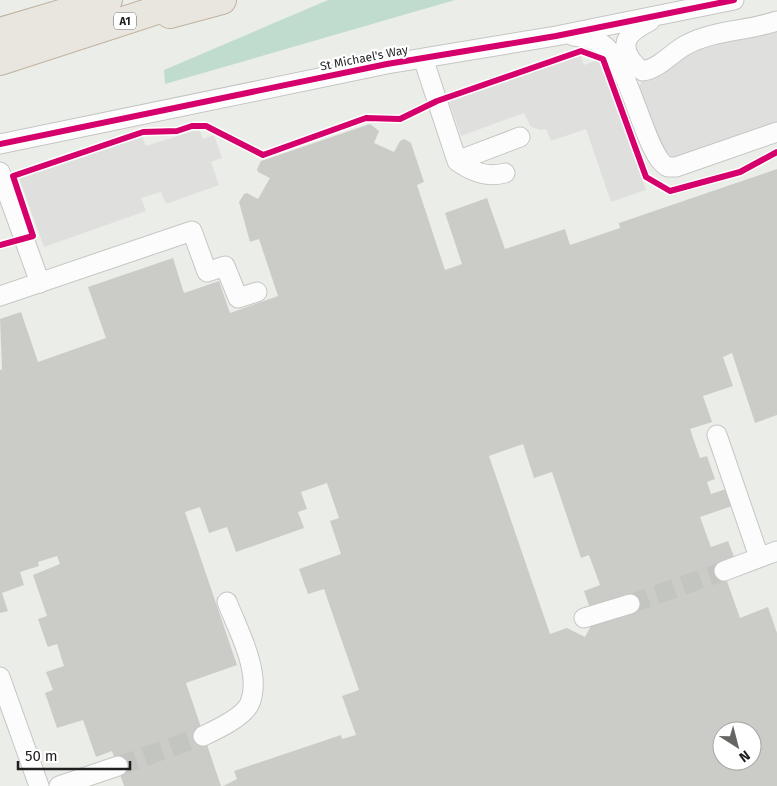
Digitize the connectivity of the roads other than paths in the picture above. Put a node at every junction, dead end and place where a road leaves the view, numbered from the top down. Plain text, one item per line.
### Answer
1 (62, 0) edge
2 (108, 0) edge
3 (188, 0) edge
4 (222, 0) edge
5 (734, 0) edge
6 (660, 16) junction
7 (777, 21) edge
8 (0, 30) edge
9 (564, 35) junction
10 (62, 41) junction
11 (423, 58) junction
12 (0, 61) edge
13 (777, 132) edge
14 (520, 137) dead end
15 (0, 144) edge
16 (457, 161) junction
17 (0, 172) edge
18 (505, 173) dead end
19 (40, 283) junction
20 (257, 292) dead end
21 (0, 296) edge
22 (717, 435) dead end
23 (777, 551) edge
24 (759, 558) junction
25 (724, 571) tunnel mouth
26 (228, 602) dead end
27 (630, 604) tunnel mouth
28 (584, 618) dead end
29 (0, 677) edge
30 (202, 736) tunnel mouth
31 (118, 766) tunnel mouth
32 (39, 786) edge
33 (59, 786) edge

1 - 8 highway
2 - 8 highway, A1
3 - 10 highway, A1
4 - 10 highway
5 - 6 street, St Michael's Way
6 - 7 street
6 - 9 street, St Michael's Way
9 - 11 street, St Michael's Way
9 - 13 street
10 - 12 highway, A1
11 - 15 street, St Michael's Way
11 - 16 street
14 - 16 street
16 - 18 street
17 - 19 street
19 - 20 street
19 - 21 street
22 - 24 street
23 - 24 street
24 - 25 street
26 - 30 street
27 - 28 street
29 - 32 street
31 - 33 street

